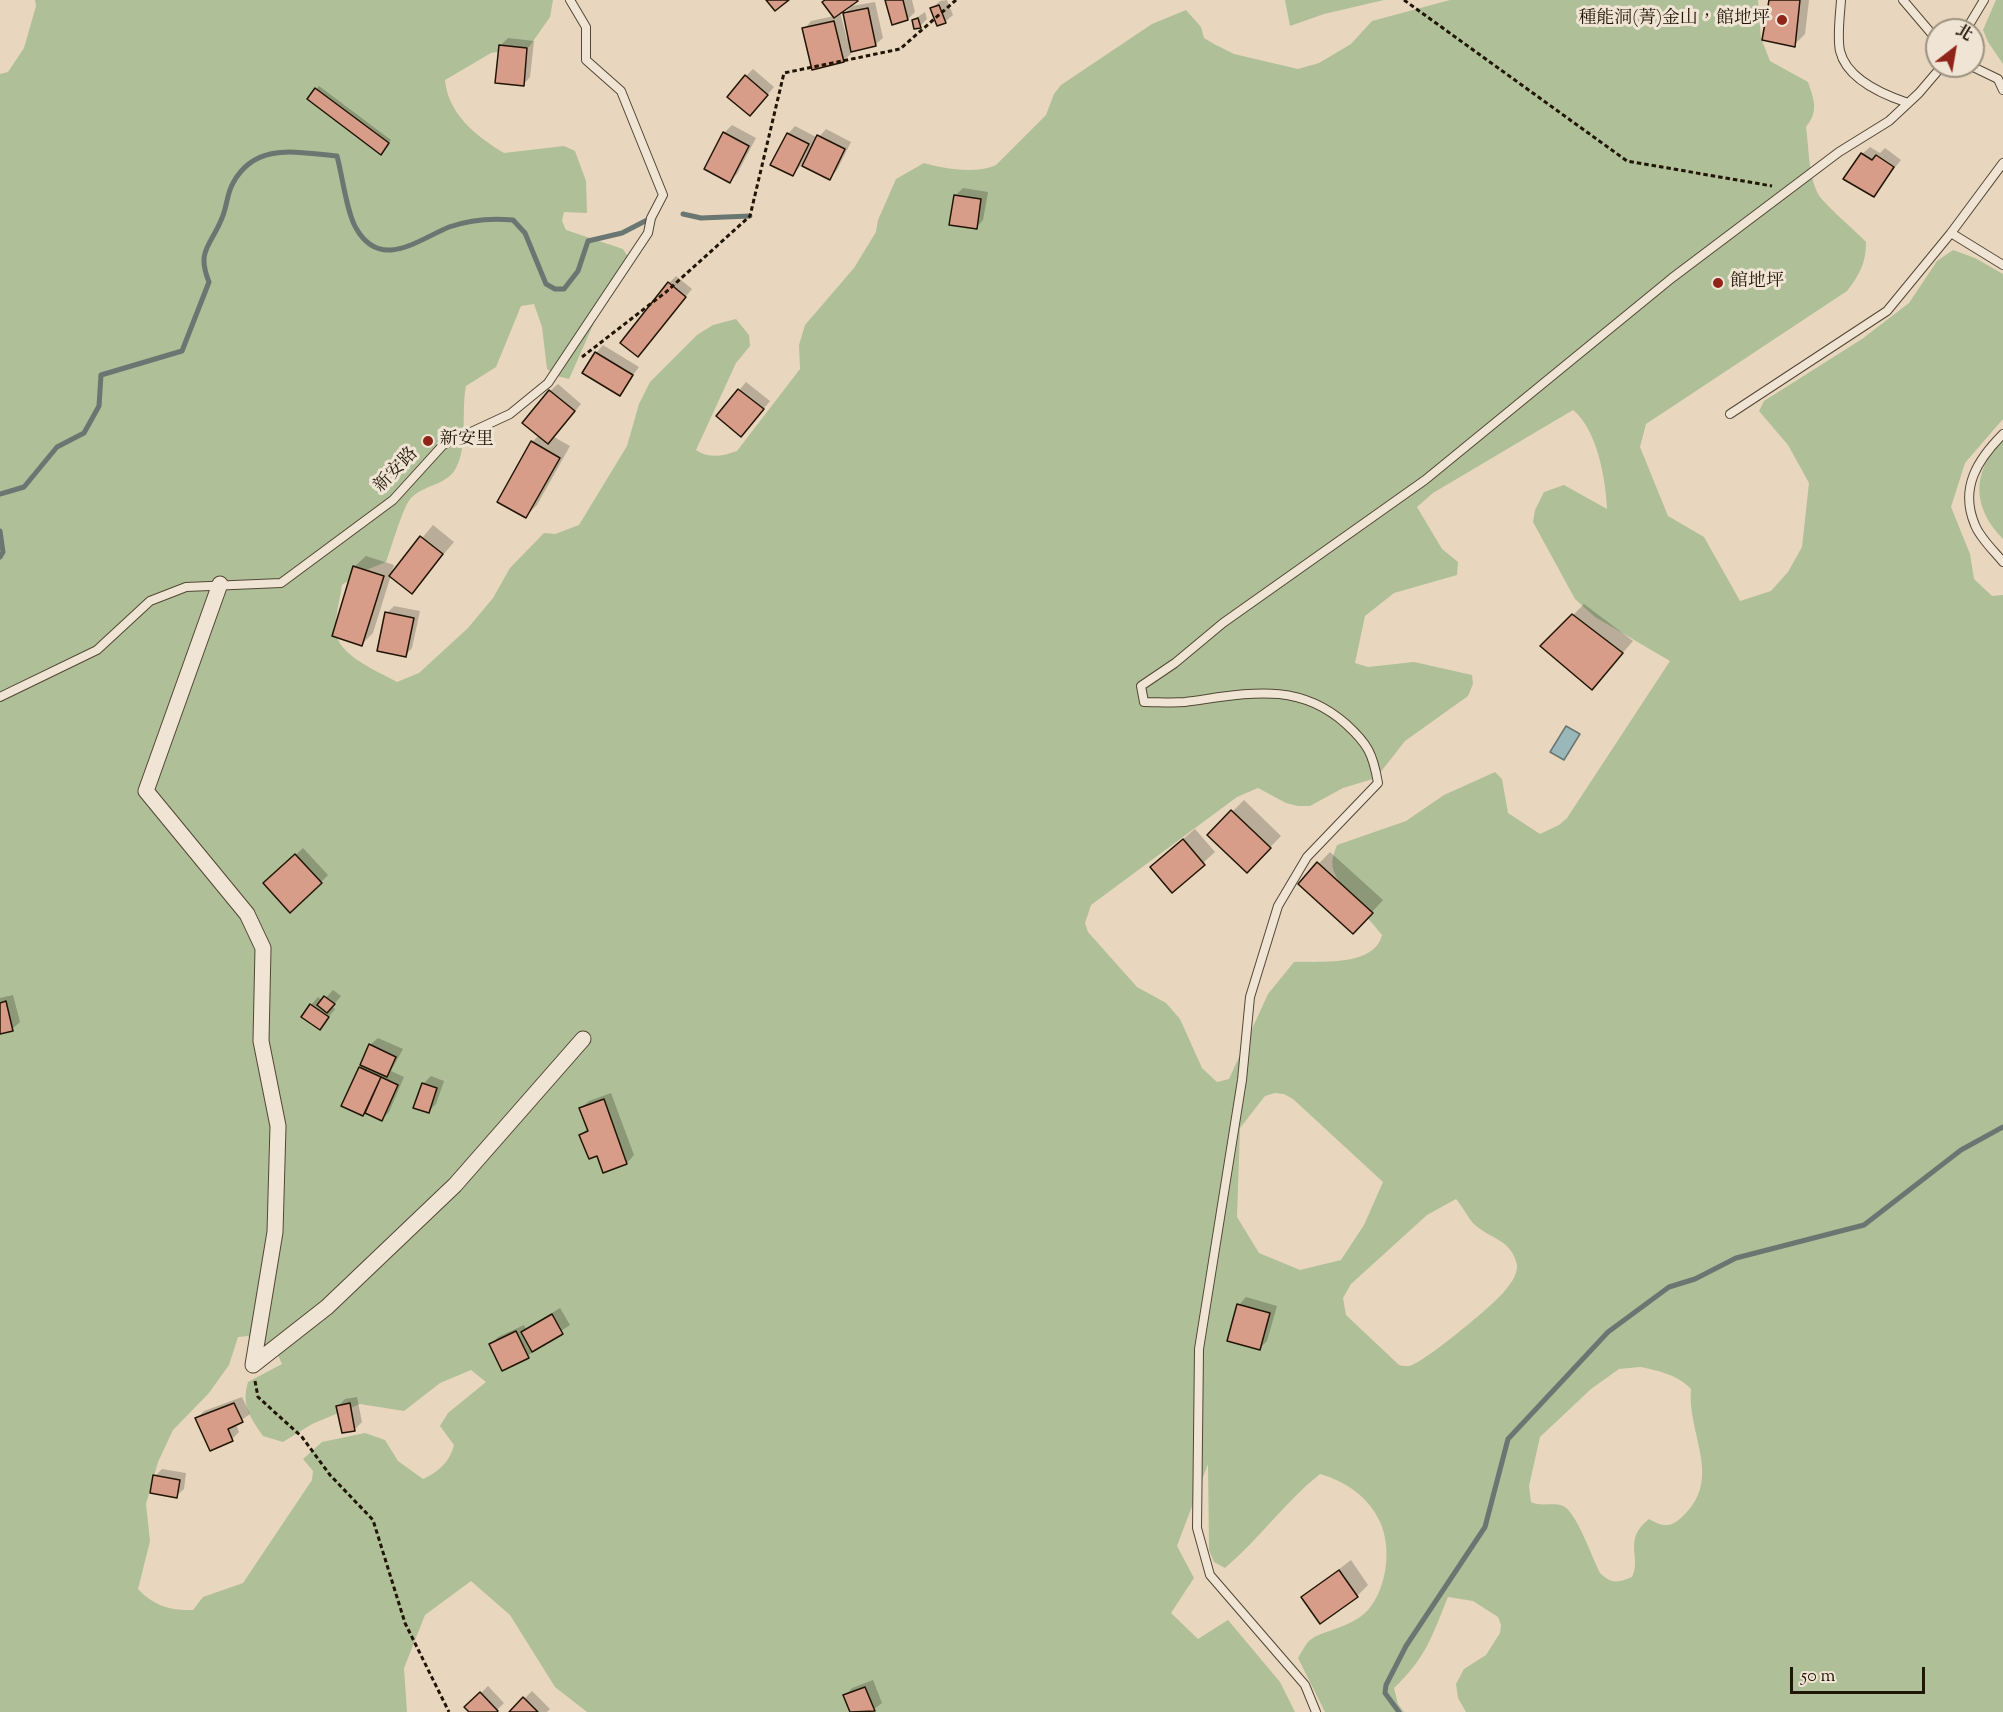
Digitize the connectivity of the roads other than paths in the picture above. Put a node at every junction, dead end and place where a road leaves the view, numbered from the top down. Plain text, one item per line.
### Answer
1 (570, 0) edge
2 (1841, 0) edge
3 (1903, 0) edge
4 (1984, 0) edge
5 (1973, 18) edge
6 (1925, 26) edge
7 (1985, 73) edge
8 (1930, 78) edge
9 (2003, 90) edge
10 (1908, 103) junction
11 (2003, 164) edge
12 (1951, 233) junction
13 (2003, 265) edge
14 (1730, 414) dead end
15 (2003, 434) edge
16 (2003, 562) edge
17 (220, 584) junction
18 (0, 697) edge
19 (583, 1039) dead end
20 (1316, 1712) edge

1 - 17 lane, 新安路
2 - 10 lane
3 - 6 lane
4 - 5 lane
7 - 9 lane
8 - 10 lane
10 - 20 lane
11 - 12 lane
12 - 13 lane
12 - 14 lane
15 - 16 lane
17 - 18 lane, 新安路
17 - 19 street

